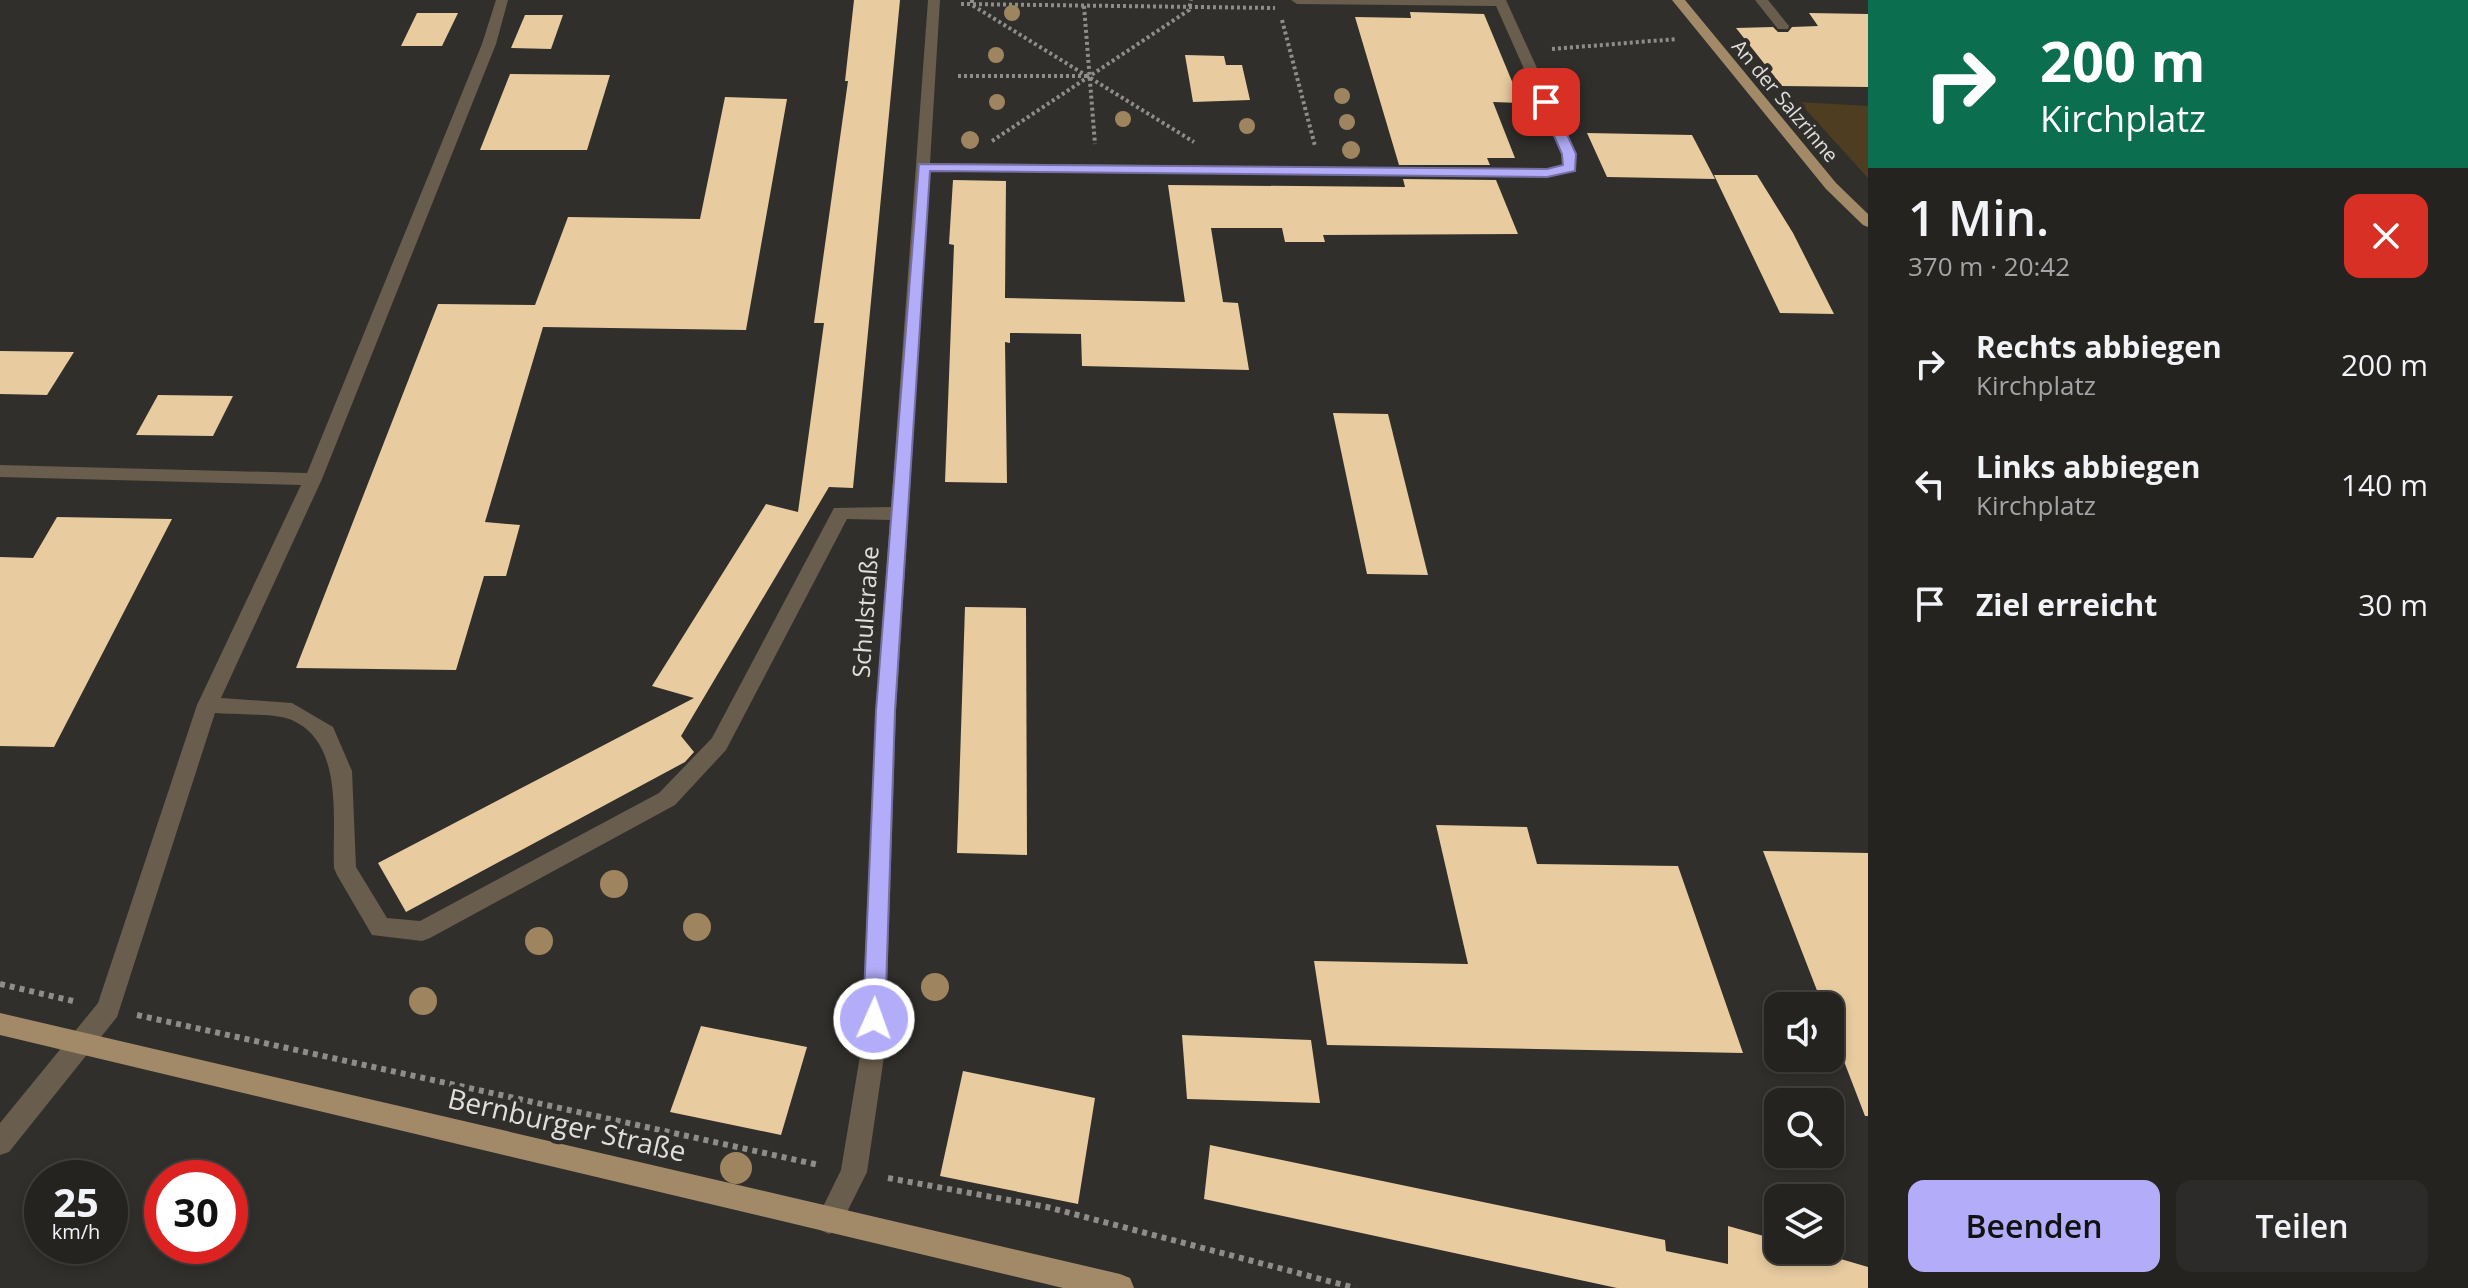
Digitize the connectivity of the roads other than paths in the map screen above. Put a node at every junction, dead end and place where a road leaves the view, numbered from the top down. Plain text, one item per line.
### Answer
1 (502, 0) edge
2 (934, 0) edge
3 (1297, 0) edge
4 (1678, 0) edge
5 (1761, 0) edge
6 (1500, 1) edge
7 (1783, 26) dead end
8 (924, 167) junction
9 (1868, 222) edge
10 (0, 471) edge
11 (313, 479) junction
12 (898, 514) junction
13 (207, 705) junction
14 (0, 1024) edge
15 (84, 1042) junction
16 (0, 1143) edge
17 (829, 1221) junction
18 (1120, 1288) edge

1 - 11 street
2 - 8 street, Schulstraße
3 - 6 street
4 - 9 main road, An der Salzrinne
5 - 7 street
6 - 8 street
8 - 12 street, Schulstraße
10 - 11 street
11 - 13 street
12 - 13 street
12 - 17 street, Schulstraße
13 - 15 street
14 - 15 main road, Bernburger Straße
15 - 16 street
15 - 17 main road, Bernburger Straße
17 - 18 main road, Bernburger Straße

